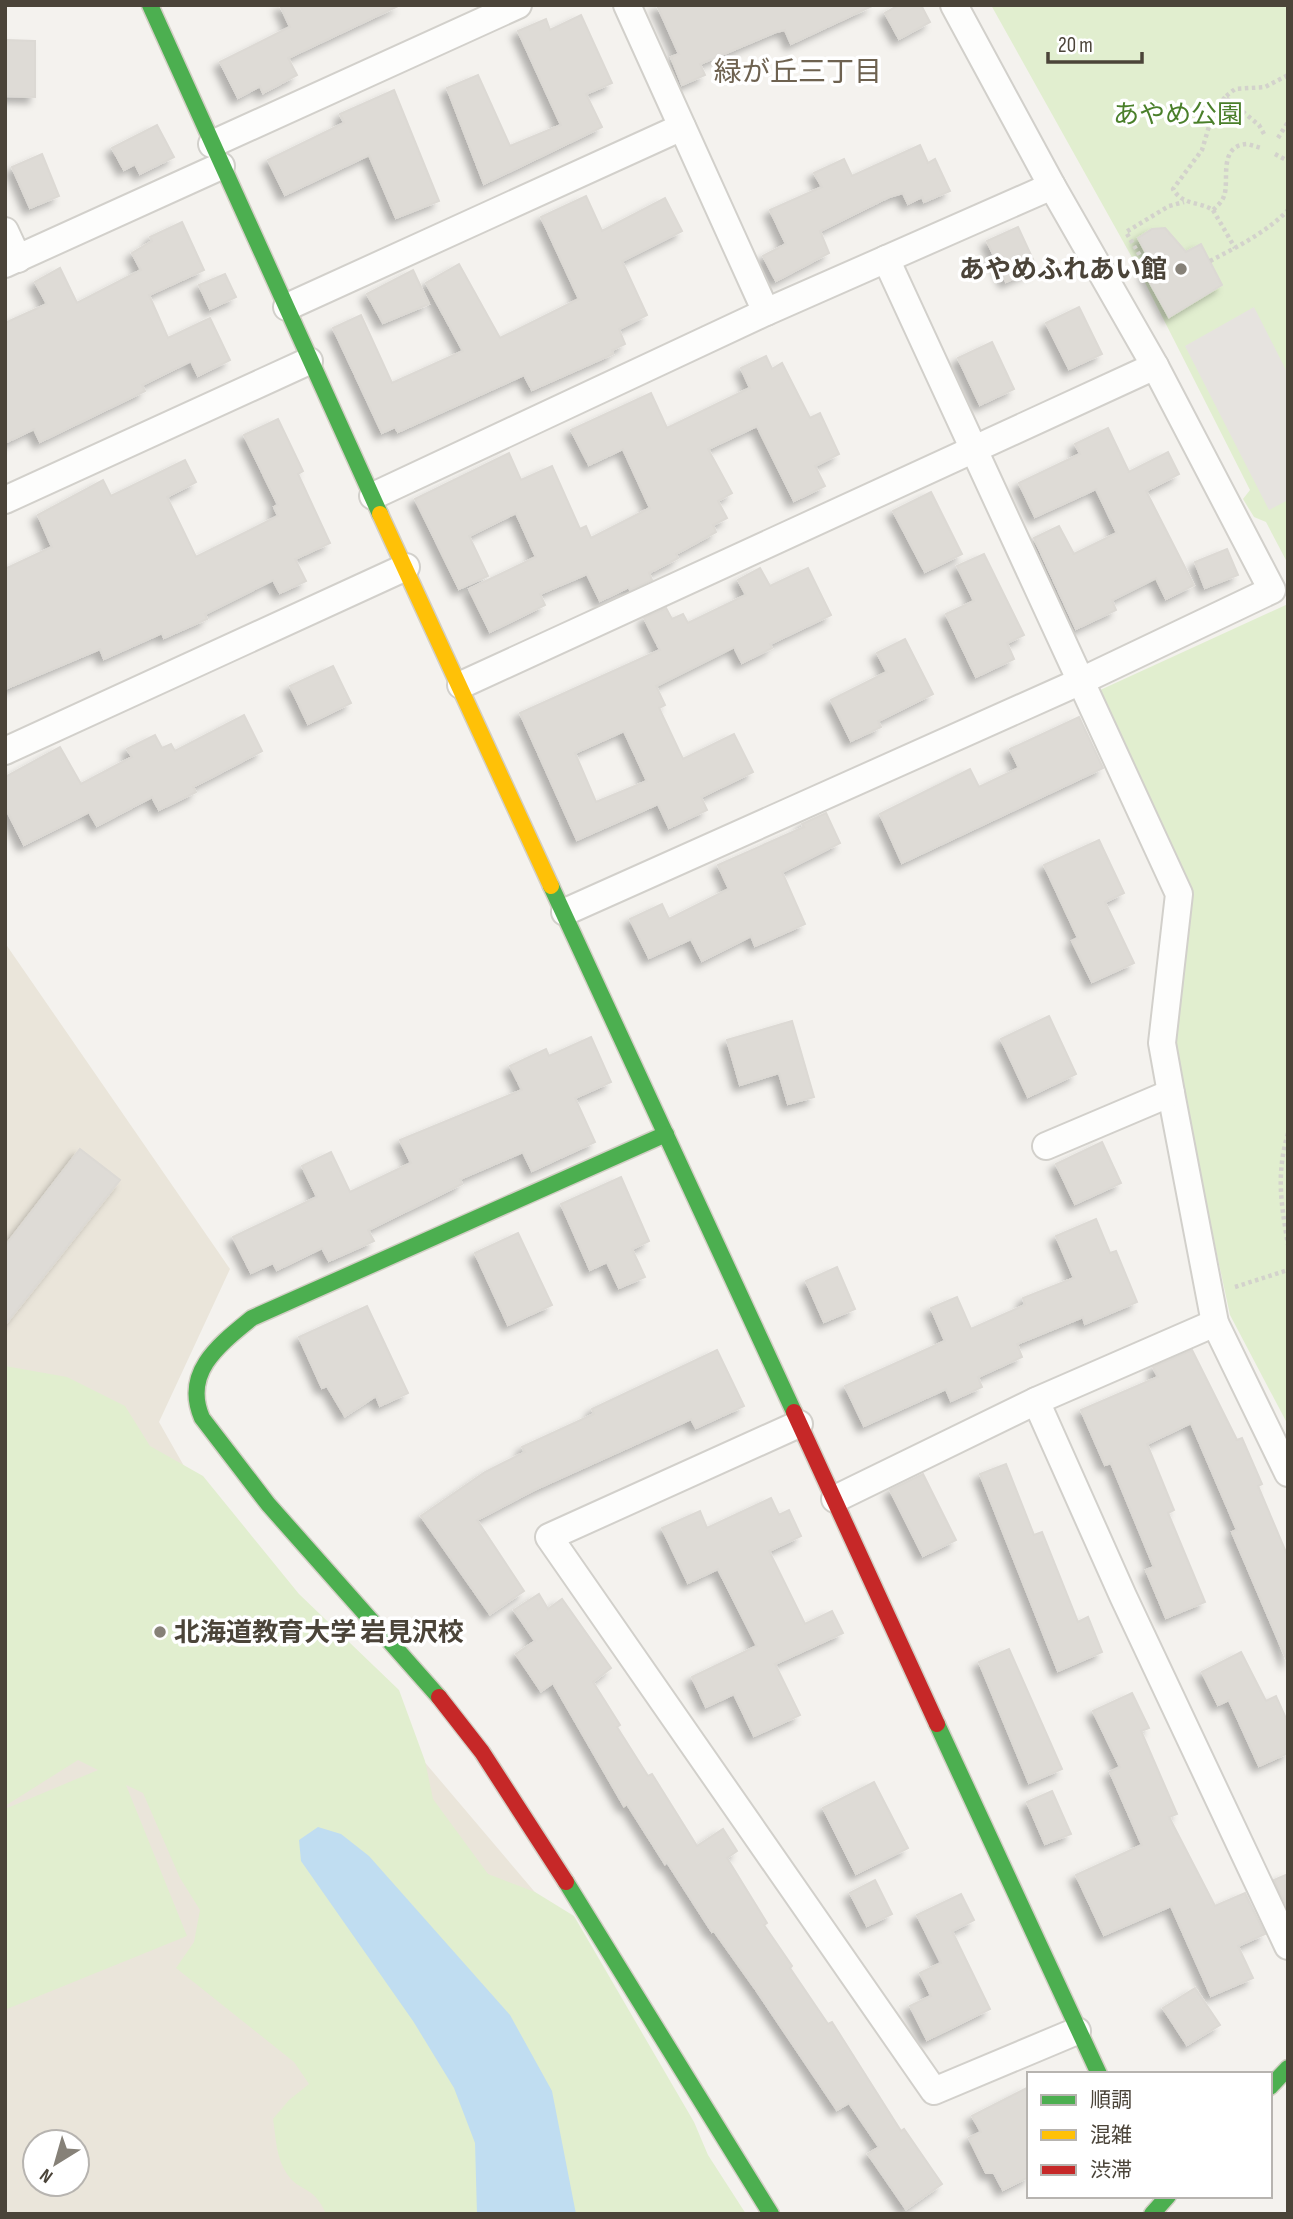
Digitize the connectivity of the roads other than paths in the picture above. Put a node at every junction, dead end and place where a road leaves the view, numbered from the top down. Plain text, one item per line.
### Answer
1 (150, 5) edge
2 (518, 5) edge
3 (627, 5) edge
4 (954, 5) edge
5 (682, 127) junction
6 (216, 155) junction
7 (1052, 186) junction
8 (5, 231) edge
9 (886, 259) junction
10 (11, 261) edge
11 (288, 307) junction
12 (766, 312) junction
13 (309, 361) junction
14 (1155, 366) junction
15 (971, 449) junction
16 (373, 496) junction
17 (5, 500) edge
18 (406, 567) junction
19 (1079, 682) junction
20 (461, 685) junction
21 (5, 751) edge
22 (565, 912) junction
23 (1171, 1093) junction
24 (666, 1134) junction
25 (1046, 1146) dead end
26 (1215, 1323) junction
27 (1036, 1401) junction
28 (799, 1424) junction
29 (1288, 1473) edge
30 (835, 1499) junction
31 (1288, 1946) edge
32 (1077, 2031) junction
33 (1288, 2068) edge
34 (1098, 2072) edge
35 (1272, 2085) edge
36 (771, 2214) edge

1 - 6 street
2 - 6 street
3 - 5 street
4 - 7 street
5 - 11 street
5 - 12 street
6 - 10 street
6 - 11 street
7 - 9 street
7 - 14 street
8 - 10 street
9 - 12 street
9 - 15 street
11 - 13 street
12 - 16 street
13 - 16 street
13 - 17 street
14 - 15 street
14 - 19 street
15 - 19 street
15 - 20 street
16 - 18 street
18 - 20 street
18 - 21 street
19 - 22 street
19 - 23 street
20 - 22 street
22 - 24 street
23 - 25 street
23 - 26 street
24 - 28 street
24 - 36 street
26 - 27 street
26 - 29 street
27 - 30 street
27 - 31 street
28 - 30 street
28 - 32 street
30 - 32 street
32 - 34 street
33 - 35 street

